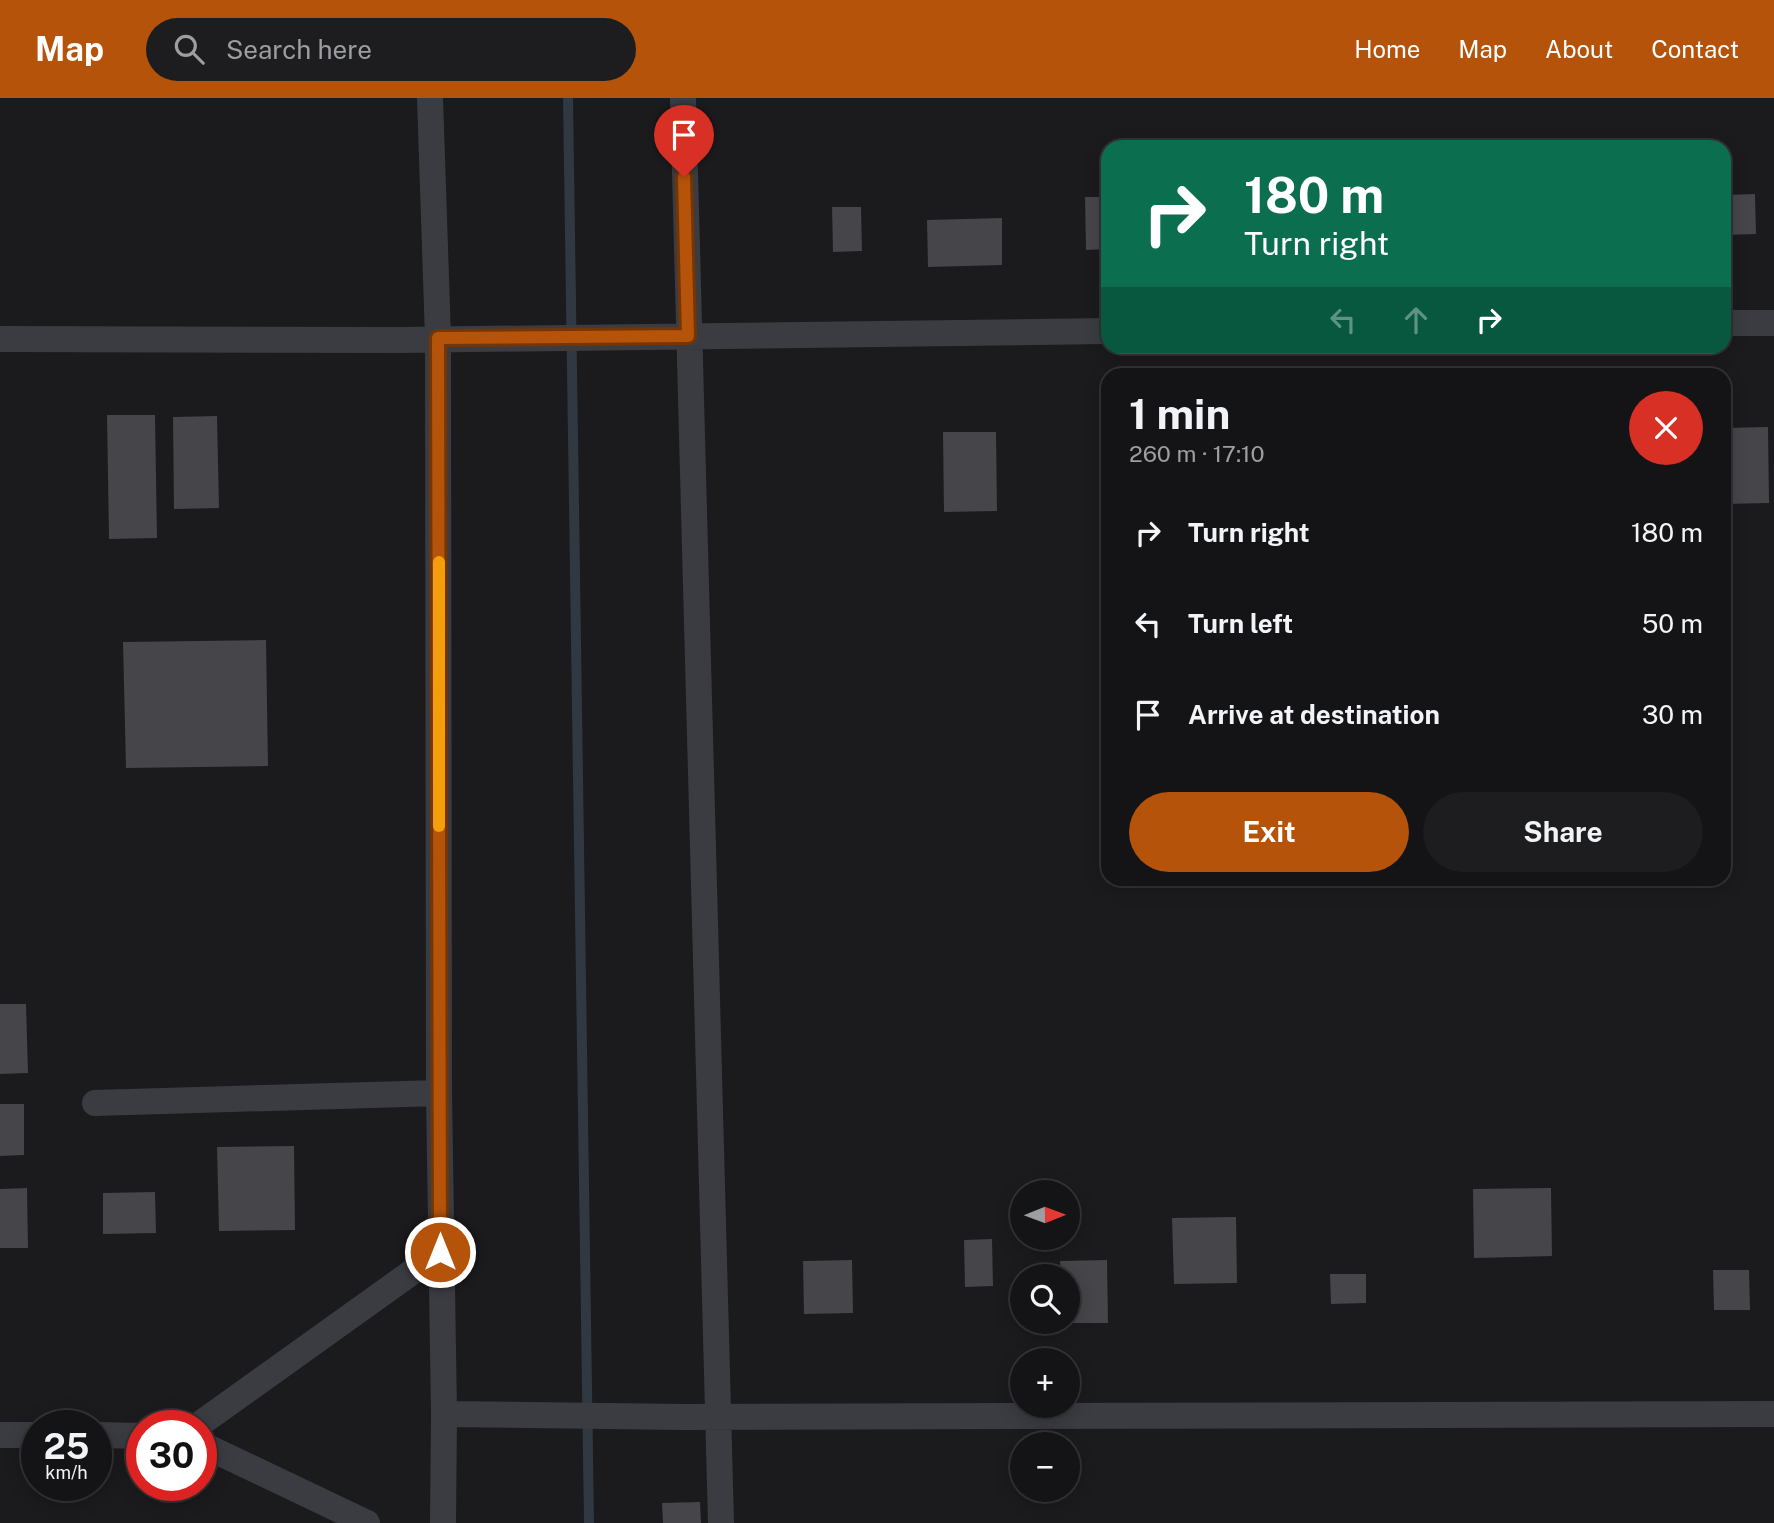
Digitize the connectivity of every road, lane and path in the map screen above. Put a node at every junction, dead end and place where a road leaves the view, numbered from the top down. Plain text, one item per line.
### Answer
1 (429, 98) edge
2 (682, 98) edge
3 (1731, 323) edge
4 (1774, 323) edge
5 (1101, 331) edge
6 (688, 336) junction
7 (438, 338) junction
8 (0, 339) edge
9 (439, 1093) junction
10 (95, 1103) dead end
11 (440, 1252) junction
12 (217, 1412) edge
13 (1774, 1414) edge
14 (444, 1415) junction
15 (720, 1417) junction
16 (0, 1435) edge
17 (21, 1435) edge
18 (217, 1452) edge
19 (367, 1523) edge
20 (443, 1523) edge
21 (722, 1523) edge

1 - 7 street
2 - 6 street
3 - 4 street
5 - 6 street
6 - 7 street
6 - 15 street
7 - 8 street
7 - 9 street
9 - 10 street
9 - 11 street
11 - 12 street
11 - 14 street
13 - 15 street
14 - 15 street
14 - 20 street
15 - 21 street
16 - 17 street
18 - 19 street

